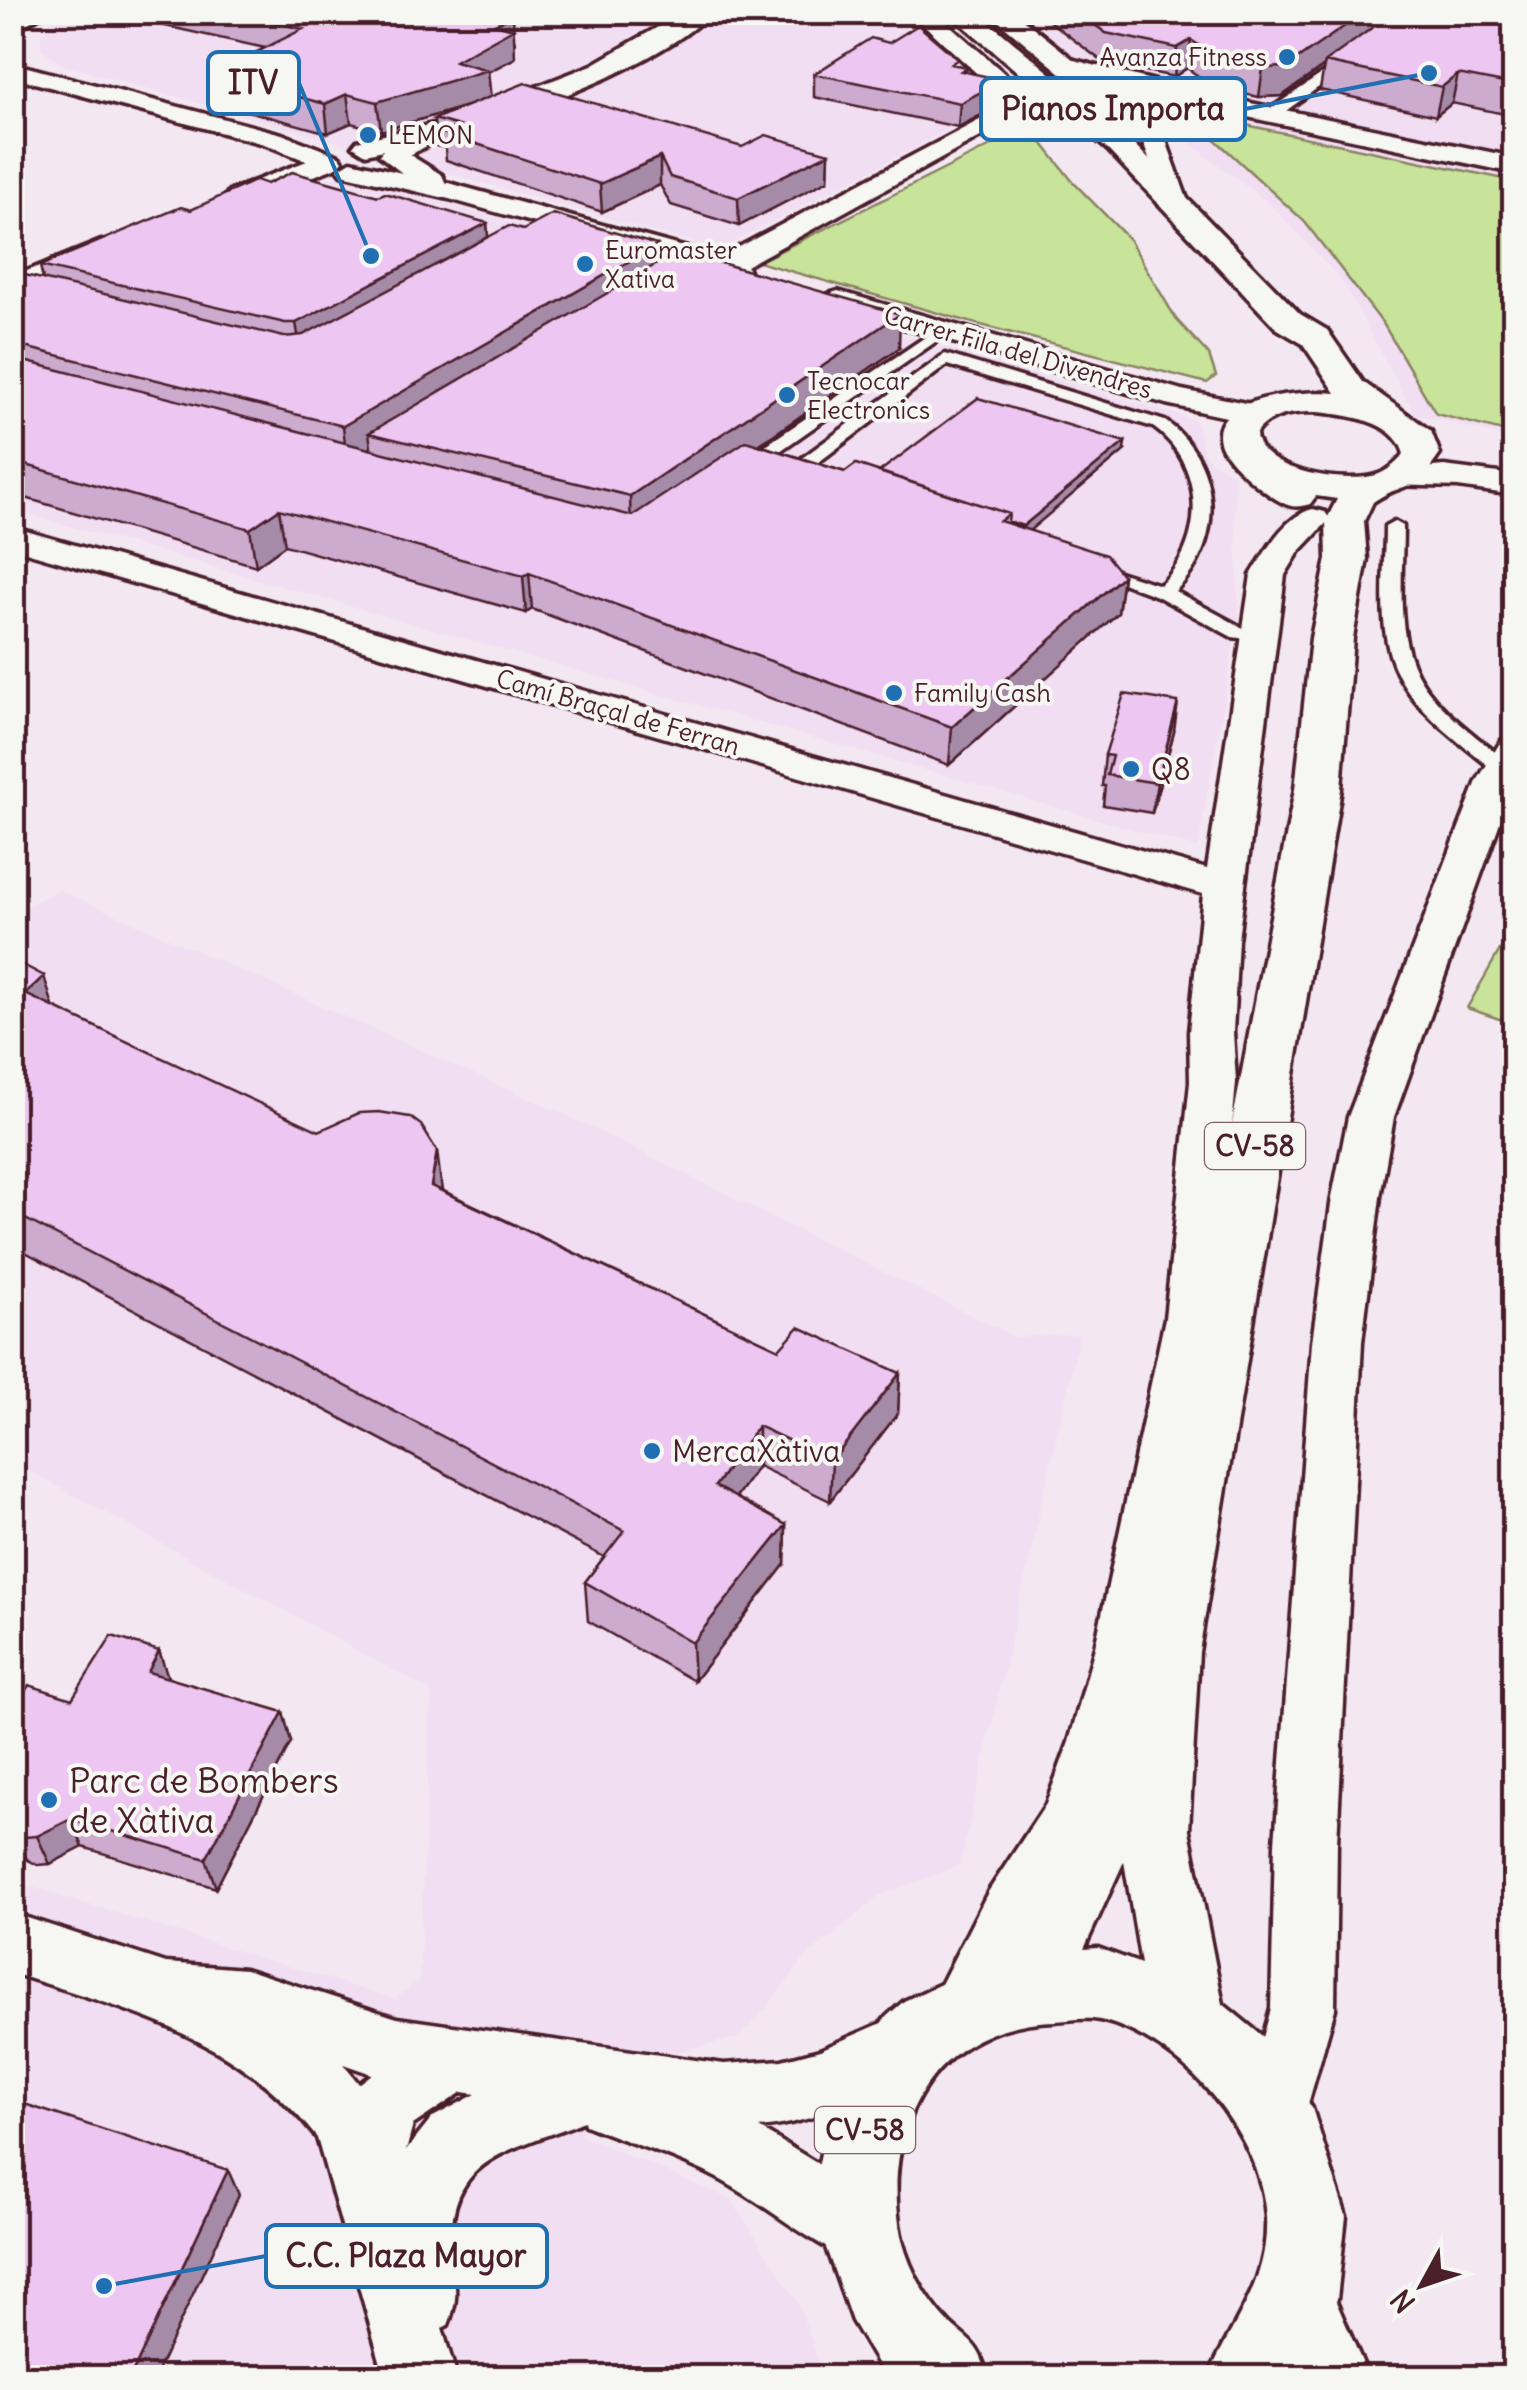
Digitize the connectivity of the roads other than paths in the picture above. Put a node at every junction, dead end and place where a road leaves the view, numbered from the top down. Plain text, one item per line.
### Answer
1 (37, 12) edge
2 (700, 12) edge
3 (922, 12) edge
4 (961, 12) edge
5 (999, 12) edge
6 (12, 25) edge
7 (1367, 47) edge
8 (1068, 66) junction
9 (12, 70) edge
10 (1195, 100) junction
11 (1271, 115) junction
12 (1140, 124) junction
13 (438, 130) junction
14 (392, 155) junction
15 (349, 158) junction
16 (1514, 165) edge
17 (454, 192) junction
18 (1174, 200) junction
19 (212, 207) edge
20 (130, 237) edge
21 (704, 267) junction
22 (763, 278) edge
23 (17, 293) edge
24 (817, 294) edge
25 (1288, 321) junction
26 (943, 330) junction
27 (1275, 396) junction
28 (1387, 417) junction
29 (1418, 440) junction
30 (1514, 467) edge
31 (1272, 473) junction
32 (732, 476) edge
33 (826, 480) edge
34 (1385, 482) junction
35 (1514, 486) edge
36 (1313, 519) junction
37 (1394, 526) dead end
38 (12, 537) edge
39 (1064, 559) edge
40 (1164, 592) junction
41 (1262, 638) junction
42 (1332, 638) junction
43 (1504, 766) edge
44 (1224, 887) junction
45 (1166, 1652) junction
46 (12, 1943) edge
47 (168, 1993) junction
48 (969, 2008) junction
49 (1188, 2019) junction
50 (249, 2033) junction
51 (436, 2070) junction
52 (560, 2098) junction
53 (1275, 2112) junction
54 (364, 2184) junction
55 (859, 2229) junction
56 (1296, 2305) junction
57 (938, 2374) edge
58 (421, 2378) edge
59 (434, 2378) edge
60 (1250, 2378) edge
61 (1327, 2378) edge

1 - 6 street
2 - 13 street
3 - 21 street
4 - 18 main road
5 - 8 street
7 - 11 lane
8 - 10 street
8 - 12 street
9 - 15 street
10 - 11 street
10 - 12 street
11 - 16 street
12 - 18 street
13 - 14 street
13 - 15 street
14 - 15 street
14 - 17 street
15 - 17 street
15 - 19 street
17 - 21 street
18 - 25 main road
20 - 23 street
21 - 22 street
24 - 26 street, Carrer Fila del Divendres
25 - 27 main road
25 - 28 main road
26 - 27 street, Carrer Fila del Divendres
26 - 32 lane
27 - 28 main road
27 - 31 main road
28 - 29 main road
29 - 30 street
29 - 34 main road, CV-58
31 - 34 main road
31 - 36 main road
33 - 40 lane
34 - 35 street
34 - 42 main road, CV-58
36 - 41 street
36 - 42 main road, CV-58
37 - 43 lane
38 - 44 street, Camí Braçal de Ferran
39 - 40 lane
40 - 41 lane
41 - 44 street
42 - 45 main road, CV-58
43 - 53 street
44 - 48 street
45 - 48 main road, CV-58
45 - 49 main road, CV-58
46 - 47 street
47 - 50 street
47 - 51 street
48 - 49 main road
48 - 51 street
48 - 55 main road, CV-58
49 - 53 main road
50 - 51 street
50 - 54 street
51 - 52 street
51 - 54 street
52 - 55 street
52 - 59 street
53 - 56 main road
54 - 58 street
55 - 57 main road, CV-58
56 - 60 main road
56 - 61 main road

